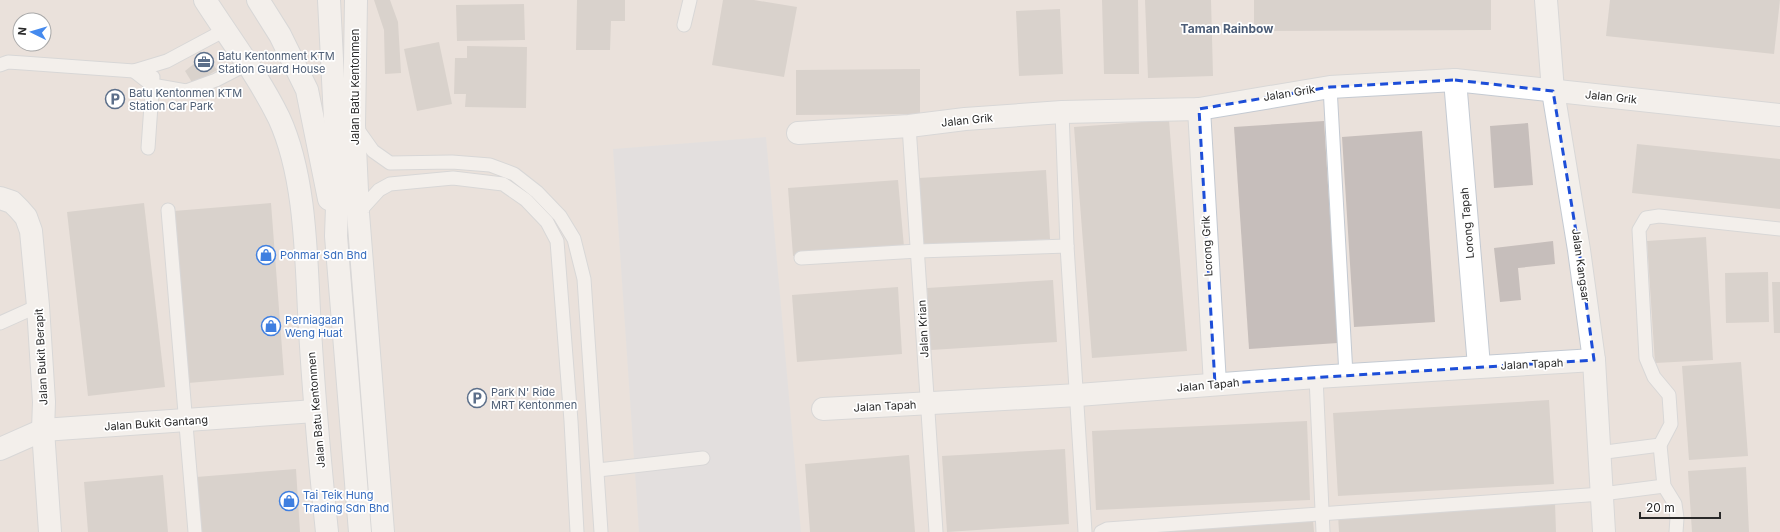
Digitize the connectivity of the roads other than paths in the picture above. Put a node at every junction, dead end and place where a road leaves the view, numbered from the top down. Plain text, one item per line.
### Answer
1 (206, 0) edge
2 (258, 0) edge
3 (329, 0) edge
4 (356, 0) edge
5 (690, 0) edge
6 (1546, 0) edge
7 (684, 25) dead end
8 (225, 30) junction
9 (0, 64) edge
10 (247, 64) junction
11 (153, 66) junction
12 (134, 71) junction
13 (1455, 80) junction
14 (152, 85) junction
15 (1330, 87) junction
16 (1553, 90) junction
17 (1199, 108) junction
18 (1062, 112) junction
19 (1780, 115) edge
20 (354, 124) junction
21 (909, 126) junction
22 (798, 133) dead end
23 (148, 148) dead end
24 (0, 198) edge
25 (168, 210) dead end
26 (358, 213) junction
27 (1780, 229) edge
28 (336, 236) junction
29 (1067, 246) junction
30 (918, 251) junction
31 (801, 258) dead end
32 (38, 306) junction
33 (0, 322) edge
34 (1594, 360) junction
35 (1479, 366) junction
36 (1346, 375) junction
37 (1316, 376) junction
38 (1215, 384) junction
39 (1078, 395) junction
40 (927, 404) junction
41 (823, 409) dead end
42 (315, 411) junction
43 (186, 421) junction
44 (43, 430) junction
45 (1660, 445) junction
46 (0, 449) edge
47 (1598, 453) junction
48 (703, 458) dead end
49 (598, 470) junction
50 (1664, 486) junction
51 (1602, 494) junction
52 (1322, 514) junction
53 (50, 532) edge
54 (195, 532) edge
55 (327, 532) edge
56 (360, 532) edge
57 (384, 532) edge
58 (577, 532) edge
59 (601, 532) edge
60 (936, 532) edge
61 (1085, 532) edge
62 (1101, 532) edge
63 (1323, 532) edge
64 (1604, 532) edge
65 (1676, 532) edge

1 - 8 street, Jalan Batu Kentonmen
2 - 28 street
3 - 28 street
4 - 20 street, Jalan Batu Kentonmen
5 - 7 lane
6 - 16 street, Jalan Kangsar
8 - 10 street, Jalan Batu Kentonmen
8 - 11 lane
9 - 12 lane
10 - 14 lane
10 - 42 street, Jalan Batu Kentonmen
11 - 12 lane
11 - 14 lane
12 - 14 lane
13 - 15 street, Jalan Grik
13 - 16 street, Jalan Grik
13 - 35 street, Lorong Tapah
14 - 23 lane
15 - 17 street, Jalan Grik
15 - 36 lane
16 - 19 street, Jalan Grik
16 - 34 street, Jalan Kangsar
17 - 18 street, Jalan Grik
17 - 38 street, Lorong Grik
18 - 21 street, Jalan Grik
18 - 29 lane
20 - 26 street, Jalan Batu Kentonmen
20 - 49 lane
21 - 22 street, Jalan Grik
21 - 30 lane, Jalan Krian
24 - 32 street, Jalan Bukit Berapit
25 - 43 lane
26 - 57 street, Jalan Batu Kentonmen
26 - 58 lane
27 - 45 lane
28 - 56 street
29 - 30 lane
29 - 39 lane
30 - 31 lane
30 - 40 lane, Jalan Krian
32 - 33 lane
32 - 44 street, Jalan Bukit Berapit
34 - 35 street, Jalan Tapah
34 - 47 street, Jalan Kangsar
35 - 36 street, Jalan Tapah
36 - 37 street, Jalan Tapah
37 - 38 street, Jalan Tapah
37 - 52 lane
38 - 39 street, Jalan Tapah
39 - 40 street, Jalan Tapah
39 - 61 lane
40 - 41 street, Jalan Tapah
40 - 60 lane, Jalan Krian
42 - 43 street, Jalan Bukit Gantang
42 - 55 street, Jalan Batu Kentonmen
43 - 44 street, Jalan Bukit Gantang
43 - 54 lane
44 - 46 street, Jalan Bukit Gantang
44 - 53 street, Jalan Bukit Berapit
45 - 47 lane
45 - 50 lane
47 - 51 street, Jalan Kangsar
48 - 49 lane
49 - 59 lane
50 - 51 lane
50 - 65 lane
51 - 52 lane
51 - 64 street, Jalan Kangsar
52 - 62 lane
52 - 63 lane

